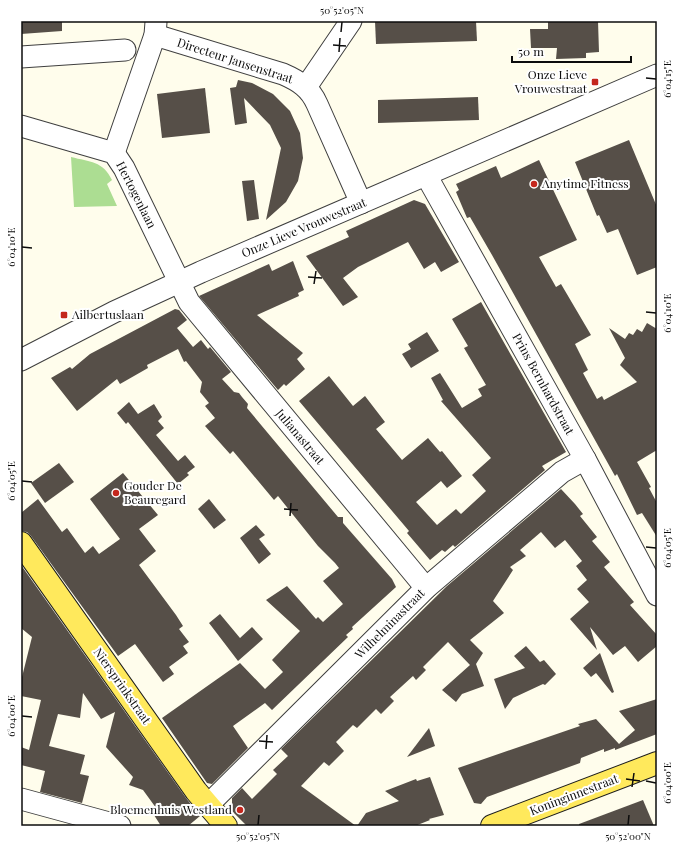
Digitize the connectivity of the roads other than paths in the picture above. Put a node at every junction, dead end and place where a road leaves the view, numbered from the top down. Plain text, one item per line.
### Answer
1 (351, 21) edge
2 (155, 28) edge
3 (125, 50) dead end
4 (21, 57) edge
5 (657, 75) edge
6 (306, 87) junction
7 (21, 126) edge
8 (114, 153) junction
9 (426, 175) junction
10 (361, 203) junction
11 (178, 283) junction
12 (21, 360) edge
13 (585, 459) junction
14 (21, 544) edge
15 (426, 588) junction
16 (657, 595) edge
17 (657, 763) edge
18 (21, 799) edge
19 (208, 805) junction
20 (120, 826) edge
21 (226, 826) edge
22 (492, 826) edge

1 - 6 street
2 - 6 street, Directeur Jansenstraat
2 - 8 street
3 - 4 street
5 - 9 street, Onze Lieve Vrouwestraat
6 - 10 street, Directeur Jansenstraat
7 - 8 street, Hertogenlaan
8 - 11 street, Hertogenlaan
9 - 10 street, Onze Lieve Vrouwestraat
9 - 13 street, Prins Bernhardstraat
10 - 11 street, Onze Lieve Vrouwestraat
11 - 12 street, Onze Lieve Vrouwestraat
11 - 15 street, Julianastraat
13 - 15 street, Wilhelminastraat
13 - 16 street, Prins Bernhardstraat
14 - 19 main road, Niersprinkstraat
15 - 19 street, Wilhelminastraat
17 - 22 main road, Koninginnestraat
18 - 20 street
19 - 21 main road, Niersprinkstraat

